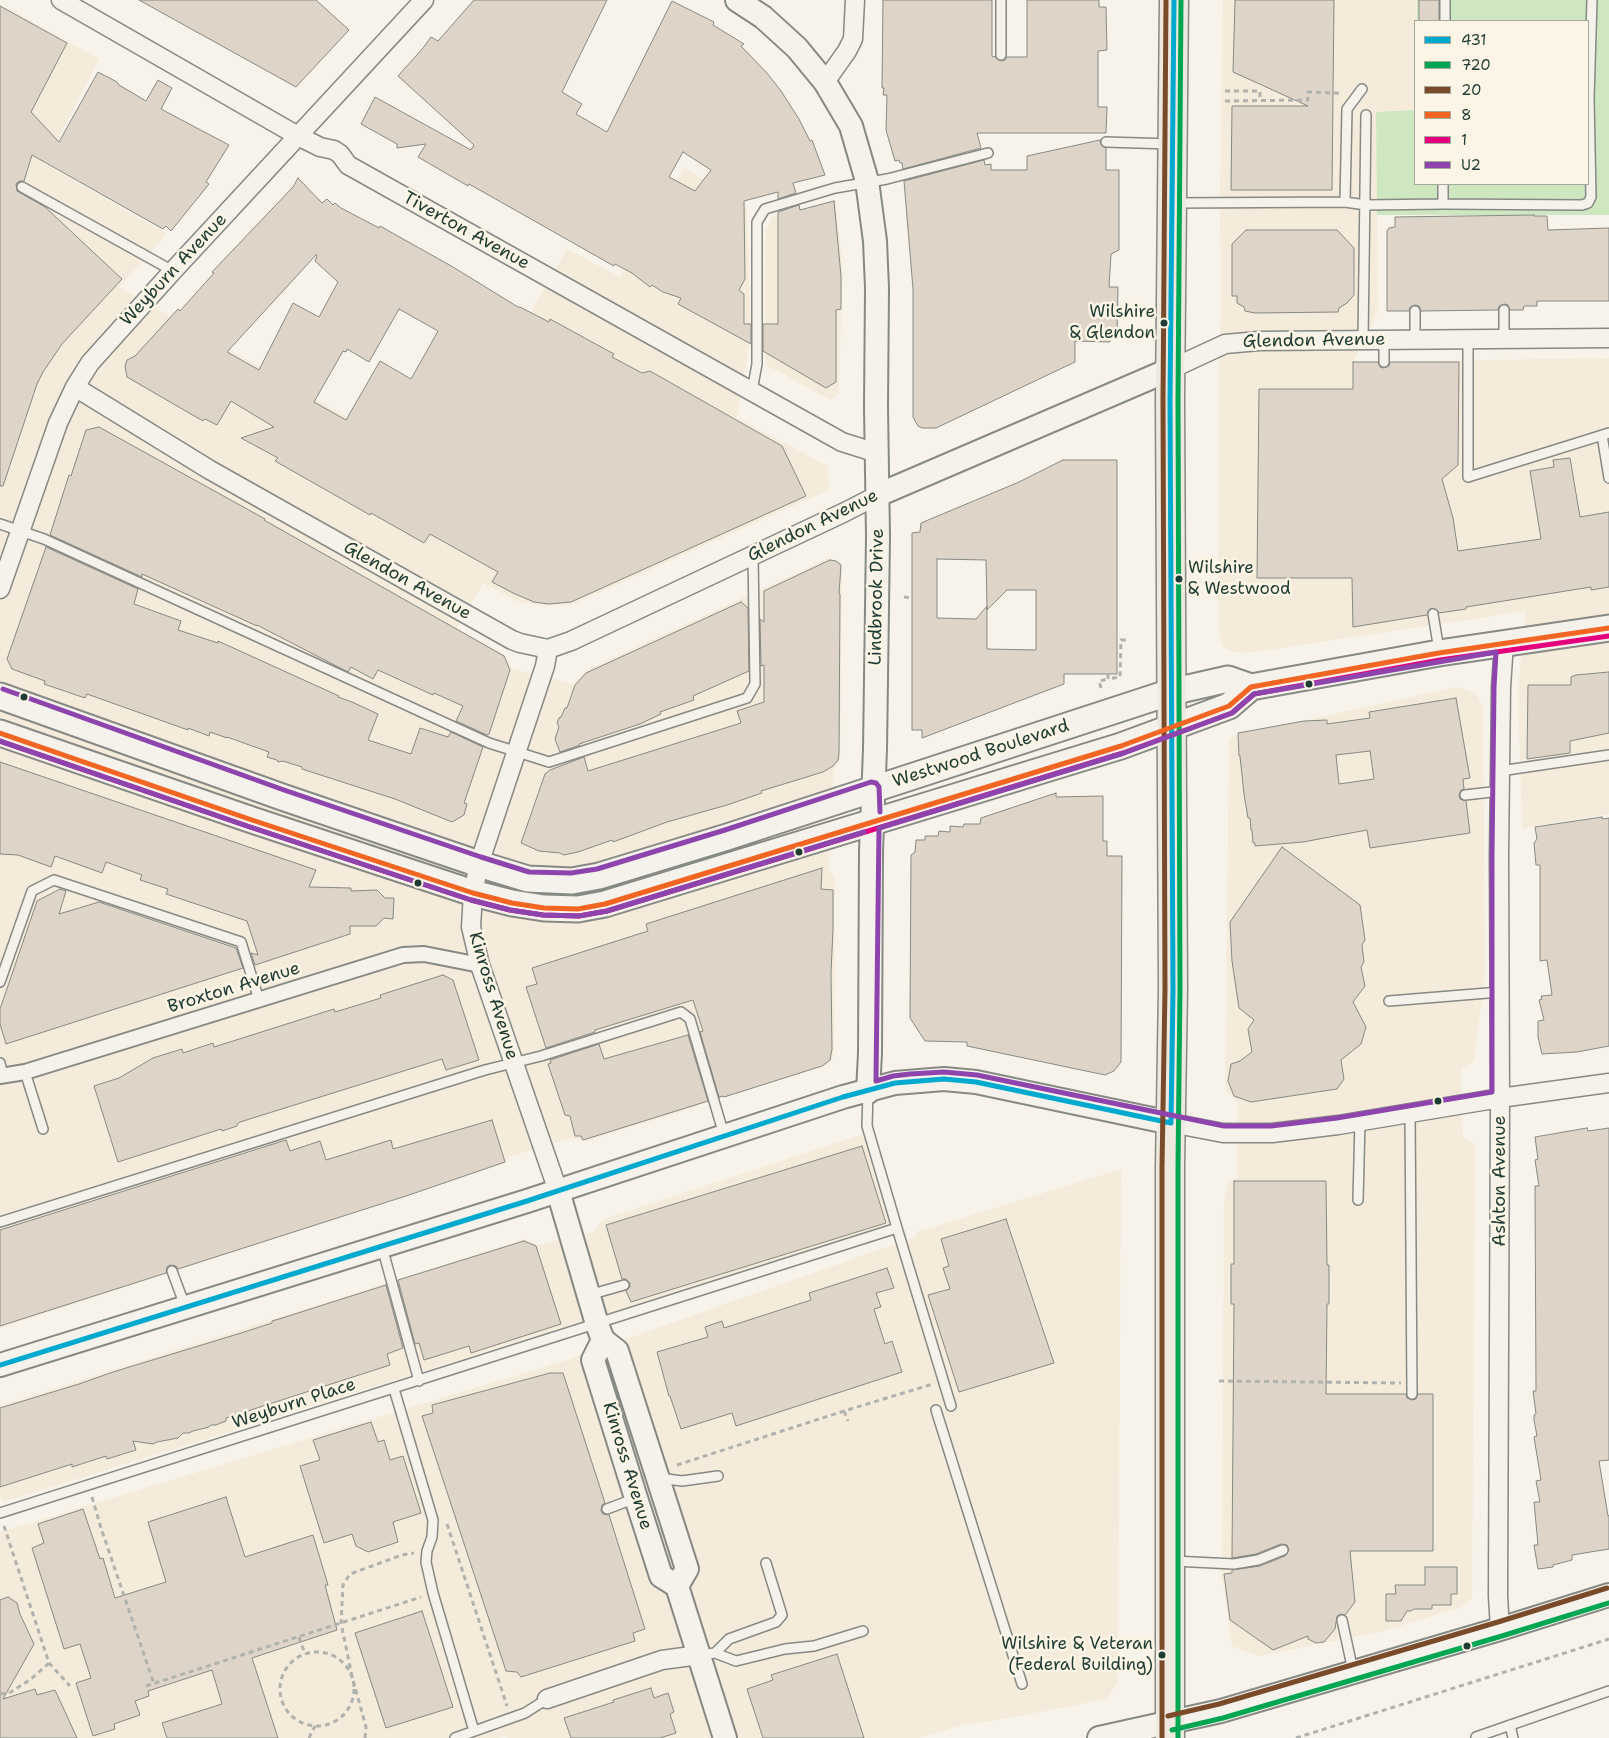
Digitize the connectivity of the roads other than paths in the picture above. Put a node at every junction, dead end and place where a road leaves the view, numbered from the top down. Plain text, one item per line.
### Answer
1 (61, 0) edge
2 (424, 0) edge
3 (737, 0) edge
4 (855, 0) edge
5 (1001, 0) edge
6 (1174, 0) edge
7 (1445, 0) edge
8 (1592, 0) edge
9 (1445, 20) edge
10 (1001, 55) dead end
11 (825, 82) junction
12 (1362, 89) dead end
13 (1366, 115) dead end
14 (298, 136) junction
15 (1106, 142) dead end
16 (1173, 144) junction
17 (988, 153) dead end
18 (867, 181) junction
19 (1443, 185) edge
20 (22, 187) dead end
21 (1345, 202) junction
22 (1173, 203) junction
23 (1443, 204) junction
24 (1366, 205) junction
25 (174, 271) junction
26 (1504, 310) dead end
27 (1415, 311) dead end
28 (1609, 338) edge
29 (1504, 339) junction
30 (1363, 340) junction
31 (1384, 340) junction
32 (1414, 340) junction
33 (1468, 340) junction
34 (1384, 362) dead end
35 (1171, 369) junction
36 (75, 386) junction
37 (752, 391) junction
38 (1605, 434) edge
39 (877, 453) junction
40 (1609, 478) edge
41 (878, 495) junction
42 (0, 524) edge
43 (19, 530) junction
44 (753, 555) junction
45 (0, 589) edge
46 (1433, 614) dead end
47 (1609, 628) edge
48 (1504, 643) junction
49 (548, 649) junction
50 (1440, 654) junction
51 (1251, 687) junction
52 (1171, 692) junction
53 (0, 696) edge
54 (1171, 728) junction
55 (0, 733) edge
56 (517, 752) junction
57 (1609, 754) edge
58 (1500, 771) junction
59 (872, 790) junction
60 (1500, 791) junction
61 (1465, 795) dead end
62 (872, 822) junction
63 (479, 864) junction
64 (473, 893) junction
65 (480, 965) junction
66 (0, 982) edge
67 (1500, 992) junction
68 (259, 1000) junction
69 (1389, 1001) dead end
70 (513, 1062) junction
71 (1, 1072) edge
72 (25, 1072) junction
73 (1609, 1083) edge
74 (868, 1092) junction
75 (1500, 1098) junction
76 (1410, 1112) junction
77 (1360, 1121) junction
78 (1171, 1123) junction
79 (43, 1129) dead end
80 (724, 1136) junction
81 (558, 1191) junction
82 (1358, 1200) dead end
83 (0, 1222) edge
84 (897, 1228) junction
85 (382, 1247) junction
86 (172, 1271) dead end
87 (624, 1285) dead end
88 (589, 1295) junction
89 (185, 1308) junction
90 (600, 1332) junction
91 (0, 1365) edge
92 (419, 1381) junction
93 (394, 1389) junction
94 (1412, 1394) dead end
95 (951, 1406) dead end
96 (936, 1410) dead end
97 (718, 1476) dead end
98 (658, 1478) junction
99 (636, 1498) junction
100 (607, 1509) dead end
101 (0, 1513) edge
102 (1283, 1550) dead end
103 (1170, 1561) junction
104 (766, 1563) dead end
105 (677, 1586) junction
106 (1609, 1595) edge
107 (1342, 1620) dead end
108 (1500, 1629) junction
109 (863, 1630) dead end
110 (707, 1654) junction
111 (1354, 1672) junction
112 (1022, 1684) dead end
113 (1609, 1691) edge
114 (547, 1699) joint
115 (1510, 1725) junction
116 (1170, 1730) edge
117 (474, 1731) junction
118 (1476, 1737) edge
119 (455, 1738) edge
120 (725, 1738) edge
121 (1099, 1738) edge
122 (1514, 1738) edge

1 - 14 street, Tiverton Avenue
2 - 14 street, Weyburn Avenue
3 - 11 street, Lindbrook Drive
4 - 11 street
5 - 10 lane
6 - 16 main road
7 - 9 lane
8 - 23 lane
11 - 18 street, Lindbrook Drive
12 - 21 lane
13 - 24 lane
14 - 25 street, Weyburn Avenue
14 - 37 street, Tiverton Avenue
15 - 16 lane
16 - 22 main road
17 - 18 lane
18 - 37 lane
18 - 39 street, Lindbrook Drive
19 - 23 lane
20 - 25 lane
21 - 22 lane
21 - 24 lane
22 - 35 main road
23 - 24 lane
24 - 30 lane
25 - 36 street, Weyburn Avenue
26 - 29 lane
27 - 32 lane
28 - 29 street, Glendon Avenue
29 - 33 street, Glendon Avenue
30 - 31 street, Glendon Avenue
30 - 35 street, Glendon Avenue
31 - 32 street, Glendon Avenue
31 - 34 lane
32 - 33 street, Glendon Avenue
33 - 38 lane
35 - 41 street, Glendon Avenue
35 - 52 main road
36 - 43 street, Weyburn Avenue
36 - 49 street, Glendon Avenue
37 - 39 street, Tiverton Avenue
38 - 40 lane
39 - 41 street, Lindbrook Drive
41 - 44 street, Glendon Avenue
41 - 59 street, Lindbrook Drive
42 - 43 lane
43 - 45 street, Weyburn Avenue
43 - 56 lane
44 - 49 street, Glendon Avenue
44 - 56 lane
46 - 50 lane
47 - 48 main road, Westwood Boulevard
48 - 50 main road, Westwood Boulevard
48 - 58 street, Ashton Avenue
49 - 56 street, Kinross Avenue
50 - 51 main road, Westwood Boulevard
51 - 52 main road, Westwood Boulevard
51 - 54 main road, Westwood Boulevard
52 - 54 main road
52 - 59 main road, Westwood Boulevard
53 - 63 main road, Westwood Boulevard
54 - 62 main road, Westwood Boulevard
54 - 78 main road
55 - 64 main road, Westwood Boulevard
56 - 63 street, Kinross Avenue
57 - 58 lane
58 - 60 street, Ashton Avenue
59 - 62 street, Lindbrook Drive
59 - 63 main road, Westwood Boulevard
60 - 61 lane
60 - 67 street, Ashton Avenue
62 - 64 main road, Westwood Boulevard
62 - 74 street, Lindbrook Drive
63 - 64 street, Kinross Avenue
64 - 65 street, Kinross Avenue
65 - 68 street, Broxton Avenue
65 - 70 street, Kinross Avenue
66 - 68 lane
67 - 69 lane
67 - 75 street, Ashton Avenue
68 - 72 street, Broxton Avenue
70 - 80 lane
70 - 81 street, Kinross Avenue
70 - 83 lane
71 - 72 street, Broxton Avenue
72 - 79 lane
73 - 75 street
74 - 78 street
74 - 80 street
74 - 84 lane
75 - 76 street
75 - 108 street, Ashton Avenue
76 - 77 street
76 - 94 lane
77 - 78 street
77 - 82 lane
78 - 103 main road
80 - 81 street
81 - 85 street
81 - 88 street, Kinross Avenue
84 - 90 lane, Weyburn Place
84 - 95 lane
85 - 89 street
85 - 92 lane
86 - 89 lane
87 - 88 lane
88 - 90 street, Kinross Avenue
89 - 91 street
90 - 92 lane, Weyburn Place
90 - 98 street, Kinross Avenue
90 - 99 street, Kinross Avenue
92 - 93 lane, Weyburn Place
93 - 101 lane, Weyburn Place
93 - 117 lane
96 - 112 lane
97 - 98 lane
98 - 105 street, Kinross Avenue
99 - 100 lane
99 - 105 street, Kinross Avenue
102 - 103 lane
103 - 116 main road
104 - 110 lane
105 - 110 street
106 - 108 street
107 - 111 lane
108 - 111 street
109 - 110 lane
110 - 114 street
110 - 120 street
111 - 116 street
113 - 115 lane
114 - 117 lane
115 - 118 lane
115 - 122 lane
116 - 121 street
117 - 119 lane

